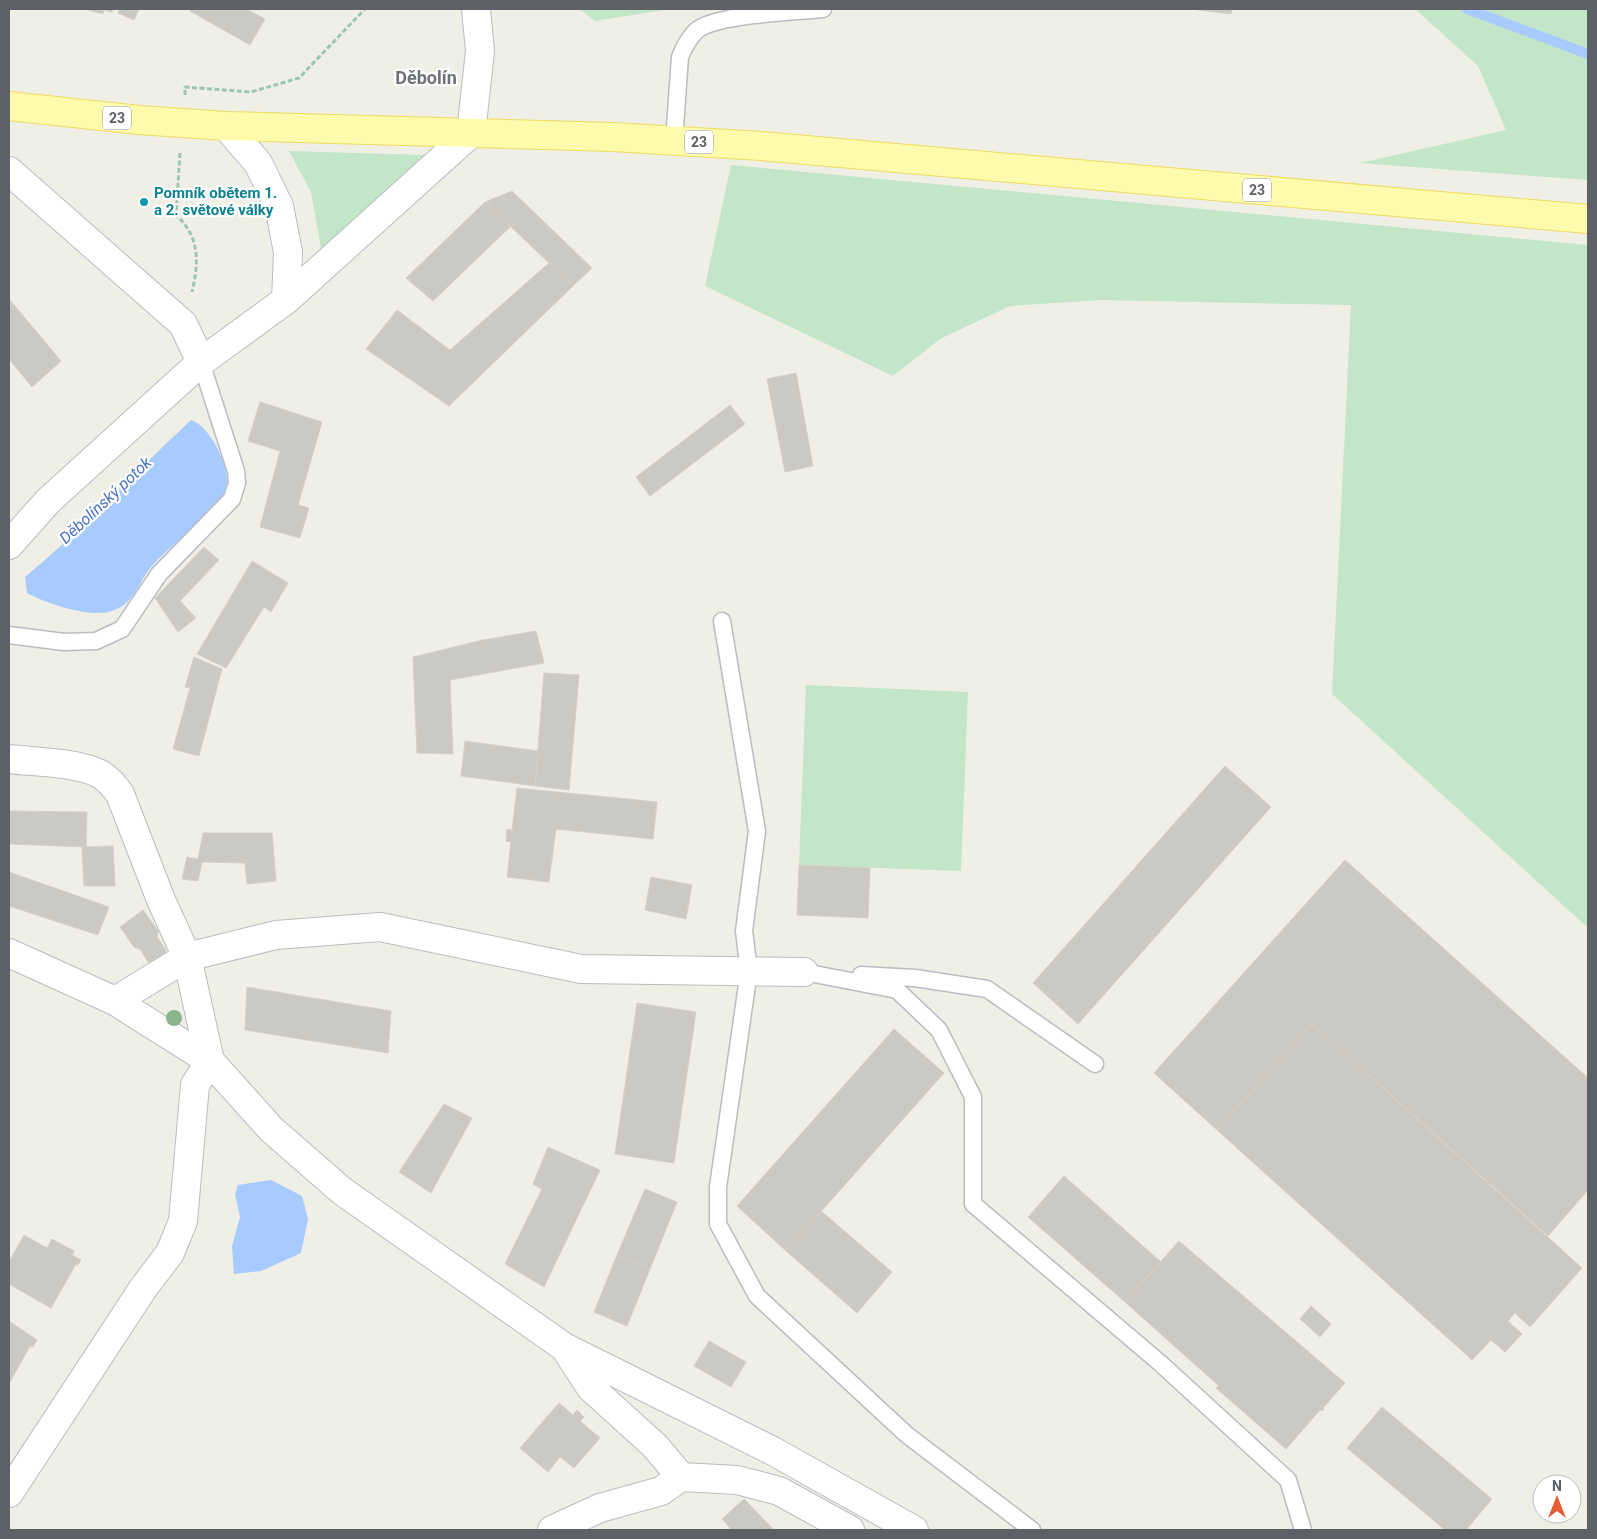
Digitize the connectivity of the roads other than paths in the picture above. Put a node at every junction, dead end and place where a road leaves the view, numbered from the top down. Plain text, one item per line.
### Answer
1 (476, 9) edge
2 (823, 9) edge
3 (9, 106) edge
4 (226, 126) junction
5 (471, 133) junction
6 (674, 141) junction
7 (9, 171) edge
8 (1588, 220) edge
9 (286, 300) junction
10 (201, 362) junction
11 (9, 545) edge
12 (722, 621) dead end
13 (9, 635) edge
14 (9, 759) edge
15 (9, 952) edge
16 (187, 957) junction
17 (749, 971) junction
18 (804, 972) junction
19 (115, 1002) junction
20 (210, 1061) junction
21 (1096, 1064) dead end
22 (564, 1347) junction
23 (681, 1477) junction
24 (9, 1493) edge
25 (552, 1530) edge
26 (850, 1530) edge
27 (914, 1530) edge
28 (1032, 1530) edge
29 (1303, 1530) edge

1 - 5 street
2 - 6 lane
3 - 4 main road, 23
4 - 5 main road, 23
4 - 9 street
5 - 6 main road, 23
5 - 9 street
6 - 8 main road, 23
7 - 10 street
9 - 10 street
10 - 11 street
10 - 13 lane
12 - 17 lane
14 - 16 street
15 - 19 street
16 - 17 street
16 - 19 street
16 - 20 street
17 - 18 street
17 - 28 lane
18 - 21 lane
18 - 29 lane
19 - 20 street
20 - 22 street
20 - 24 street
22 - 23 street
22 - 27 street
23 - 25 street
23 - 26 street

